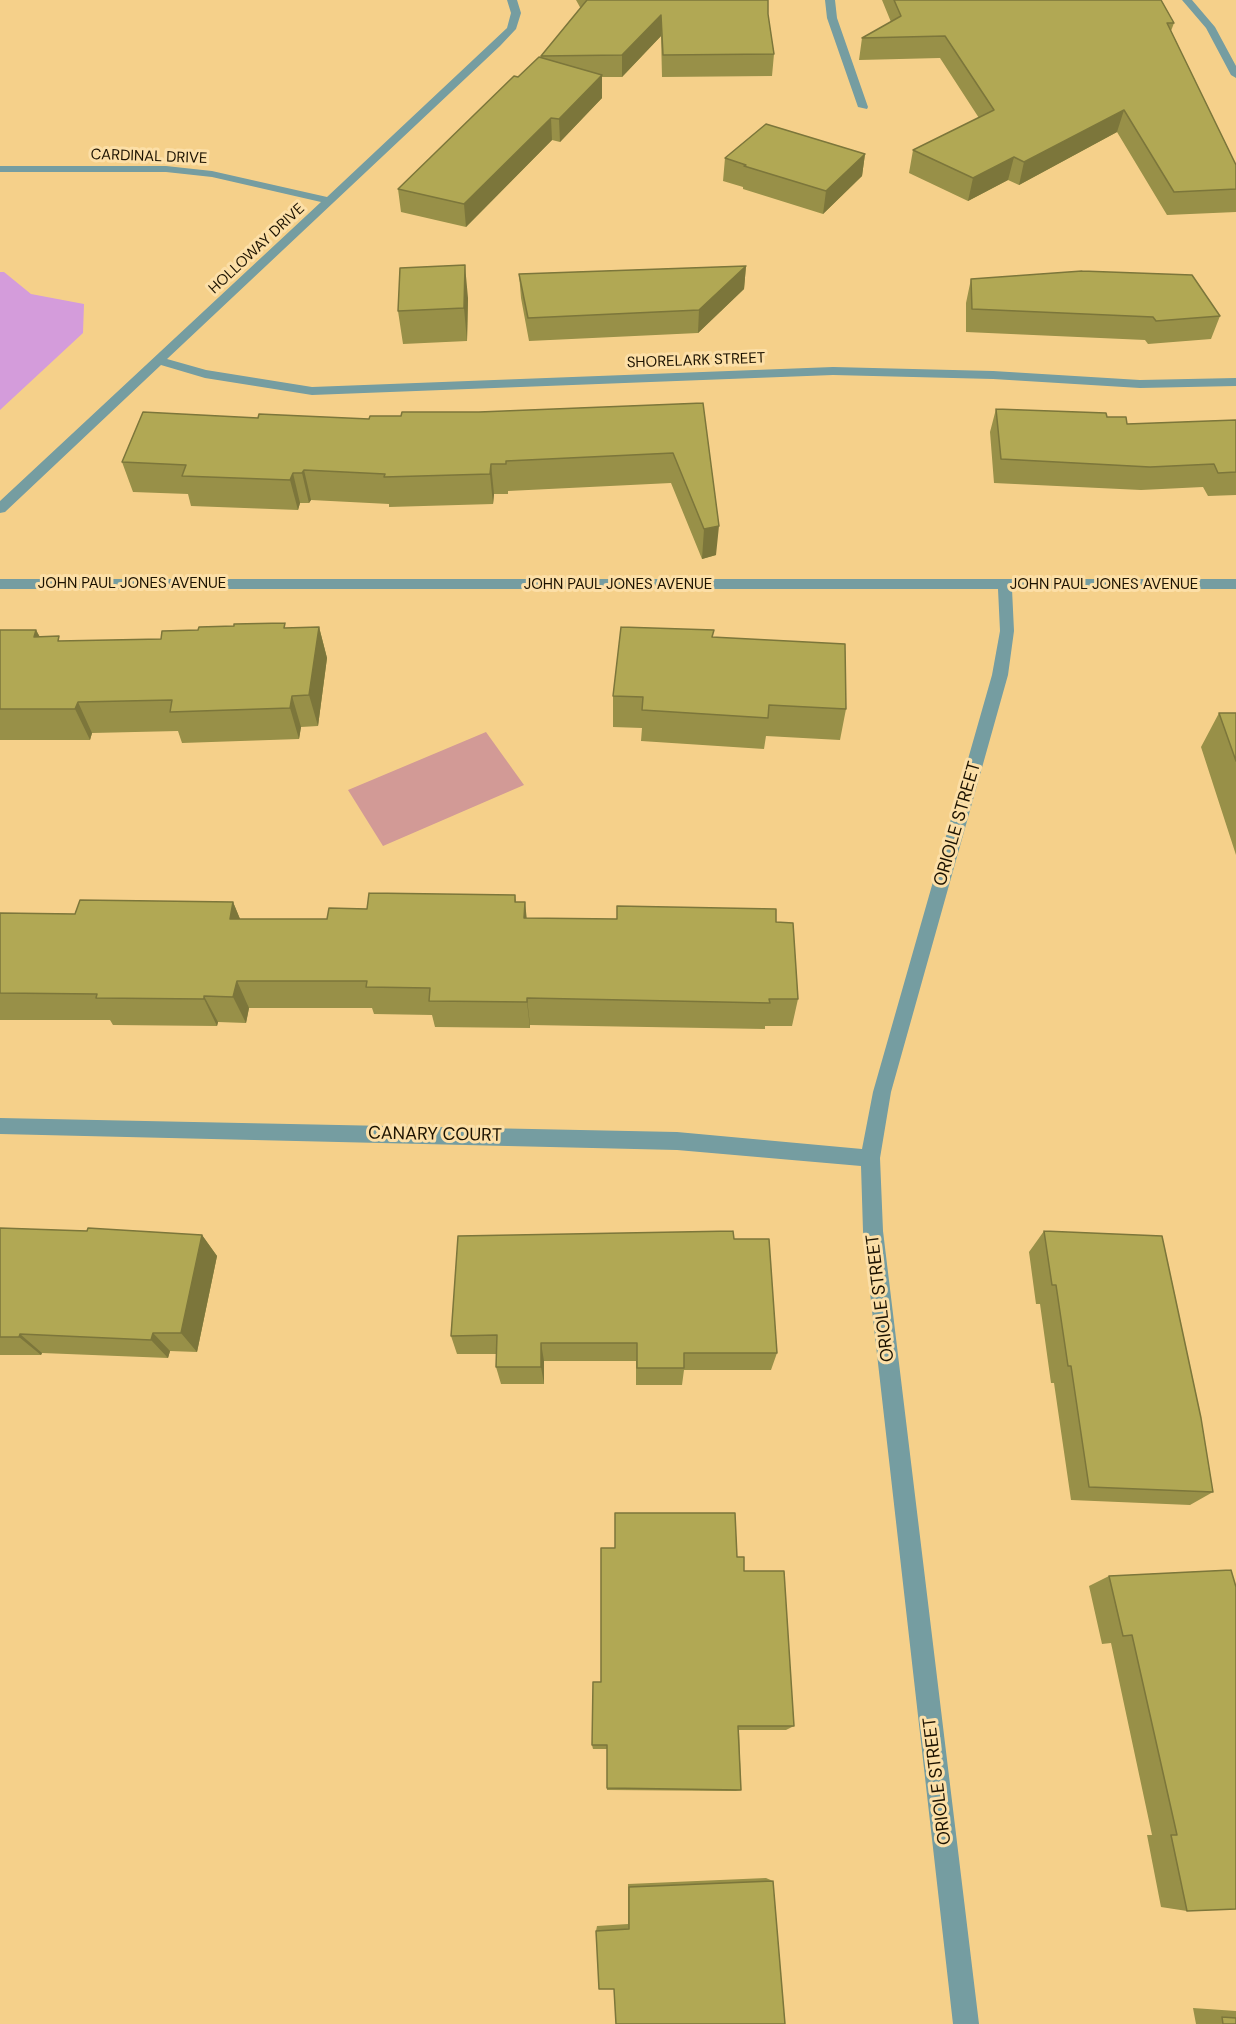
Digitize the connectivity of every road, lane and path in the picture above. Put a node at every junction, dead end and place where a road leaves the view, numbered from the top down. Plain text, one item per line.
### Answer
1 (512, 0) edge
2 (830, 0) edge
3 (1186, 0) edge
4 (1236, 75) edge
5 (863, 107) dead end
6 (0, 169) edge
7 (330, 201) junction
8 (160, 361) junction
9 (1236, 382) edge
10 (0, 509) edge
11 (0, 584) edge
12 (1236, 584) edge
13 (1005, 586) junction
14 (0, 1126) edge
15 (870, 1158) junction
16 (966, 2024) edge

1 - 7 street, HOLLOWAY DRIVE
2 - 5 street
3 - 4 street
6 - 7 street, CARDINAL DRIVE
7 - 8 street, HOLLOWAY DRIVE
8 - 9 street, SHORELARK STREET
8 - 10 street, HOLLOWAY DRIVE
11 - 13 street, JOHN PAUL JONES AVENUE
12 - 13 street, JOHN PAUL JONES AVENUE
13 - 15 street, ORIOLE STREET
14 - 15 street, CANARY COURT
15 - 16 street, ORIOLE STREET

